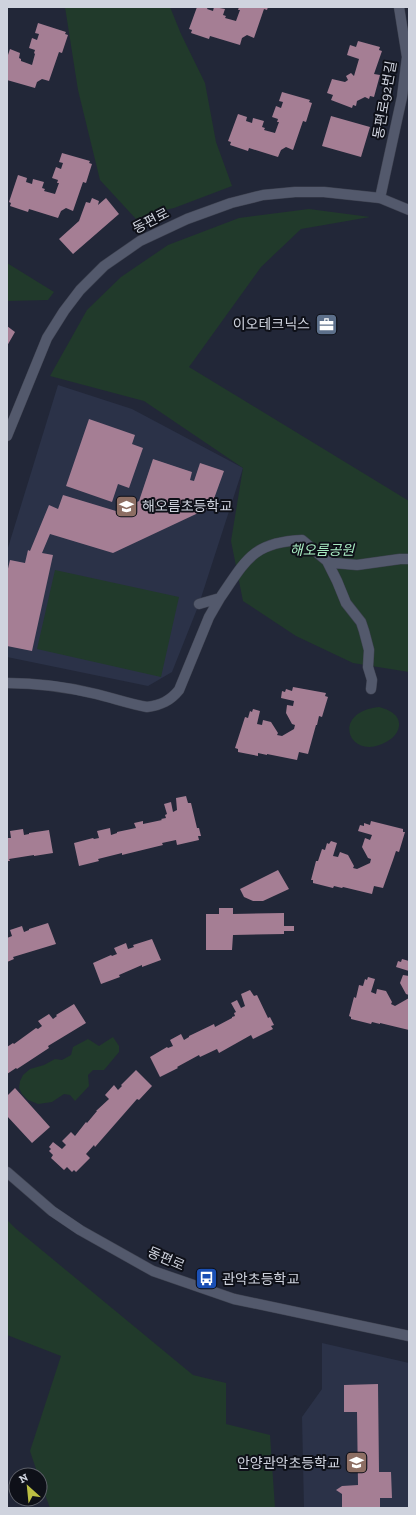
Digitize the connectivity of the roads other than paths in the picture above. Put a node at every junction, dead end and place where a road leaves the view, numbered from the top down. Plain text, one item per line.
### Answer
1 (399, 7) edge
2 (380, 198) junction
3 (409, 210) edge
4 (7, 436) edge
5 (409, 559) edge
6 (327, 561) junction
7 (220, 598) junction
8 (199, 604) dead end
9 (7, 683) edge
10 (372, 689) dead end
11 (7, 1172) edge
12 (409, 1336) edge

1 - 2 street, 동편로92번길
2 - 3 street, 동편로
2 - 4 street, 동편로
5 - 6 street
6 - 7 street
6 - 10 street
7 - 8 street
7 - 9 street
11 - 12 street, 동편로

